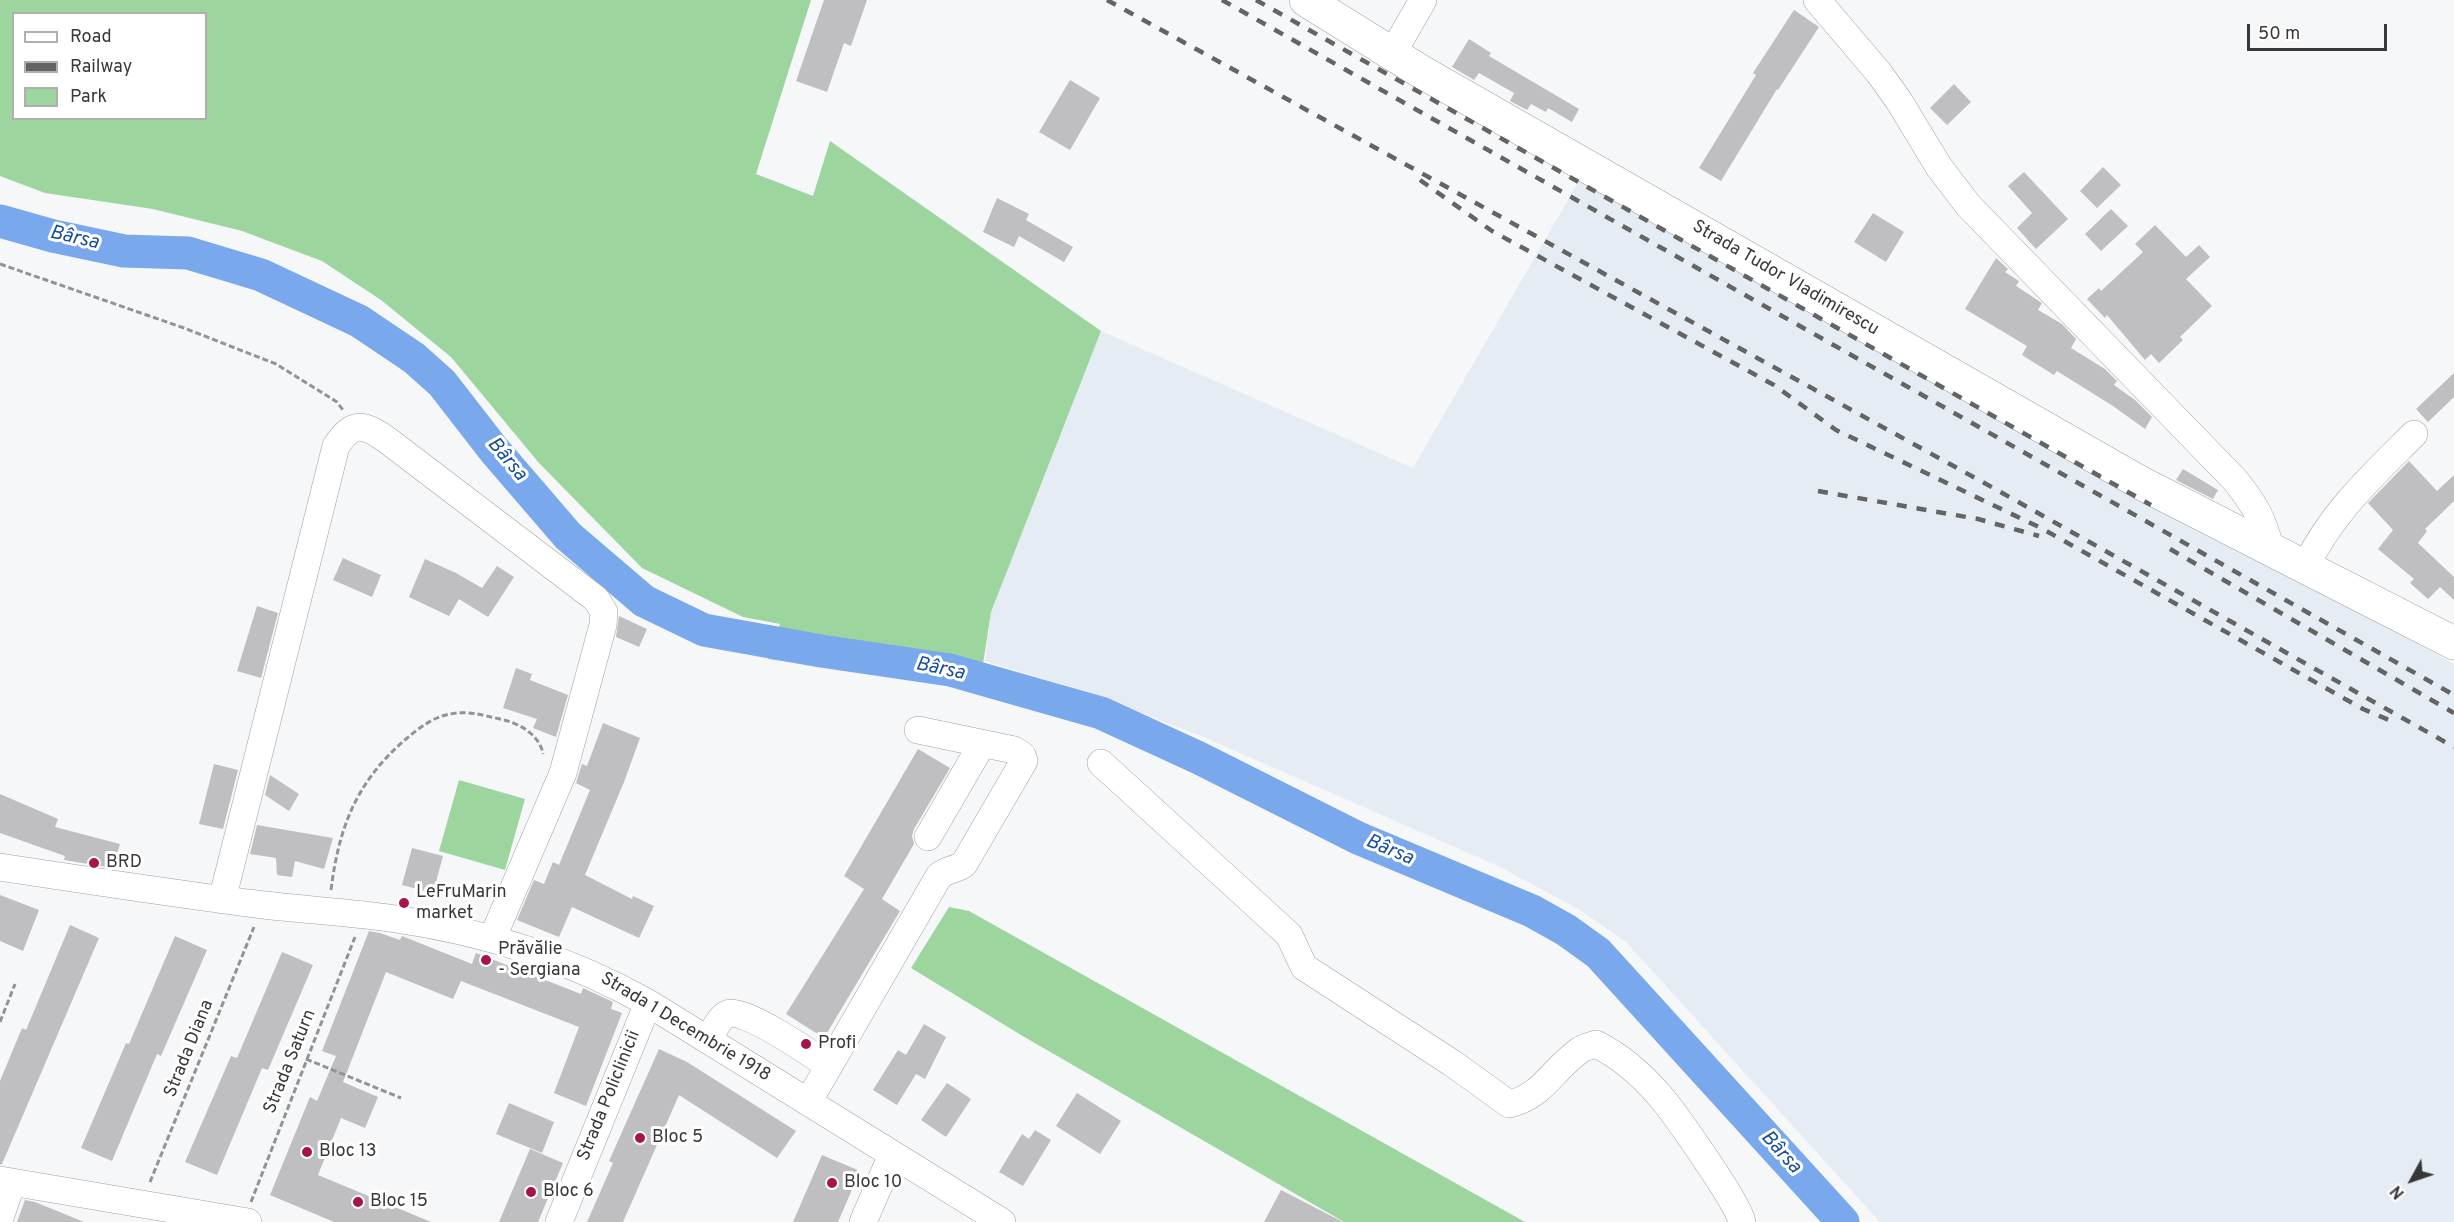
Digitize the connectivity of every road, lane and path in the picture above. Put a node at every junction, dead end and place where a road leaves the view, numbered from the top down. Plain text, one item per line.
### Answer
1 (1306, 0) edge
2 (1423, 0) edge
3 (1817, 0) edge
4 (1392, 54) junction
5 (0, 264) edge
6 (358, 426) junction
7 (2414, 434) dead end
8 (2270, 548) junction
9 (2306, 566) junction
10 (2454, 643) edge
11 (918, 730) dead end
12 (982, 744) junction
13 (544, 758) dead end
14 (1101, 763) dead end
15 (928, 837) dead end
16 (0, 867) edge
17 (222, 900) junction
18 (262, 905) junction
19 (328, 911) junction
20 (364, 915) junction
21 (492, 939) junction
22 (15, 984) dead end
23 (648, 1003) junction
24 (0, 1022) edge
25 (708, 1040) junction
26 (306, 1059) junction
27 (829, 1066) junction
28 (401, 1098) dead end
29 (808, 1102) junction
30 (892, 1155) junction
31 (6, 1181) edge
32 (142, 1203) junction
33 (0, 1218) edge
34 (246, 1221) edge
35 (559, 1222) edge
36 (863, 1222) edge
37 (1002, 1222) edge
38 (1742, 1222) edge

1 - 4 main road, Strada Tudor Vladimirescu
2 - 4 street
3 - 8 street
4 - 8 main road, Strada Tudor Vladimirescu
5 - 6 path
6 - 17 street
6 - 21 street
7 - 9 street
8 - 9 main road, Strada Tudor Vladimirescu
9 - 10 main road, Strada Tudor Vladimirescu
11 - 12 street
12 - 15 street
12 - 27 street
13 - 19 path
14 - 38 street
16 - 17 street, Strada 1 Decembrie 1918
17 - 18 street, Strada 1 Decembrie 1918
18 - 19 street, Strada 1 Decembrie 1918
18 - 32 path, Strada Diana
19 - 20 street, Strada 1 Decembrie 1918
20 - 21 street, Strada 1 Decembrie 1918
20 - 26 path, Strada Saturn
21 - 23 street, Strada 1 Decembrie 1918
22 - 24 path
23 - 25 street, Strada 1 Decembrie 1918
23 - 35 street, Strada Policlinicii
25 - 27 street
25 - 29 street, Strada 1 Decembrie 1918
26 - 28 path
26 - 34 path, Strada Saturn
27 - 29 street
29 - 30 street, Strada 1 Decembrie 1918
30 - 36 street
30 - 37 street, Strada 1 Decembrie 1918
31 - 32 street
31 - 33 street
32 - 34 street

